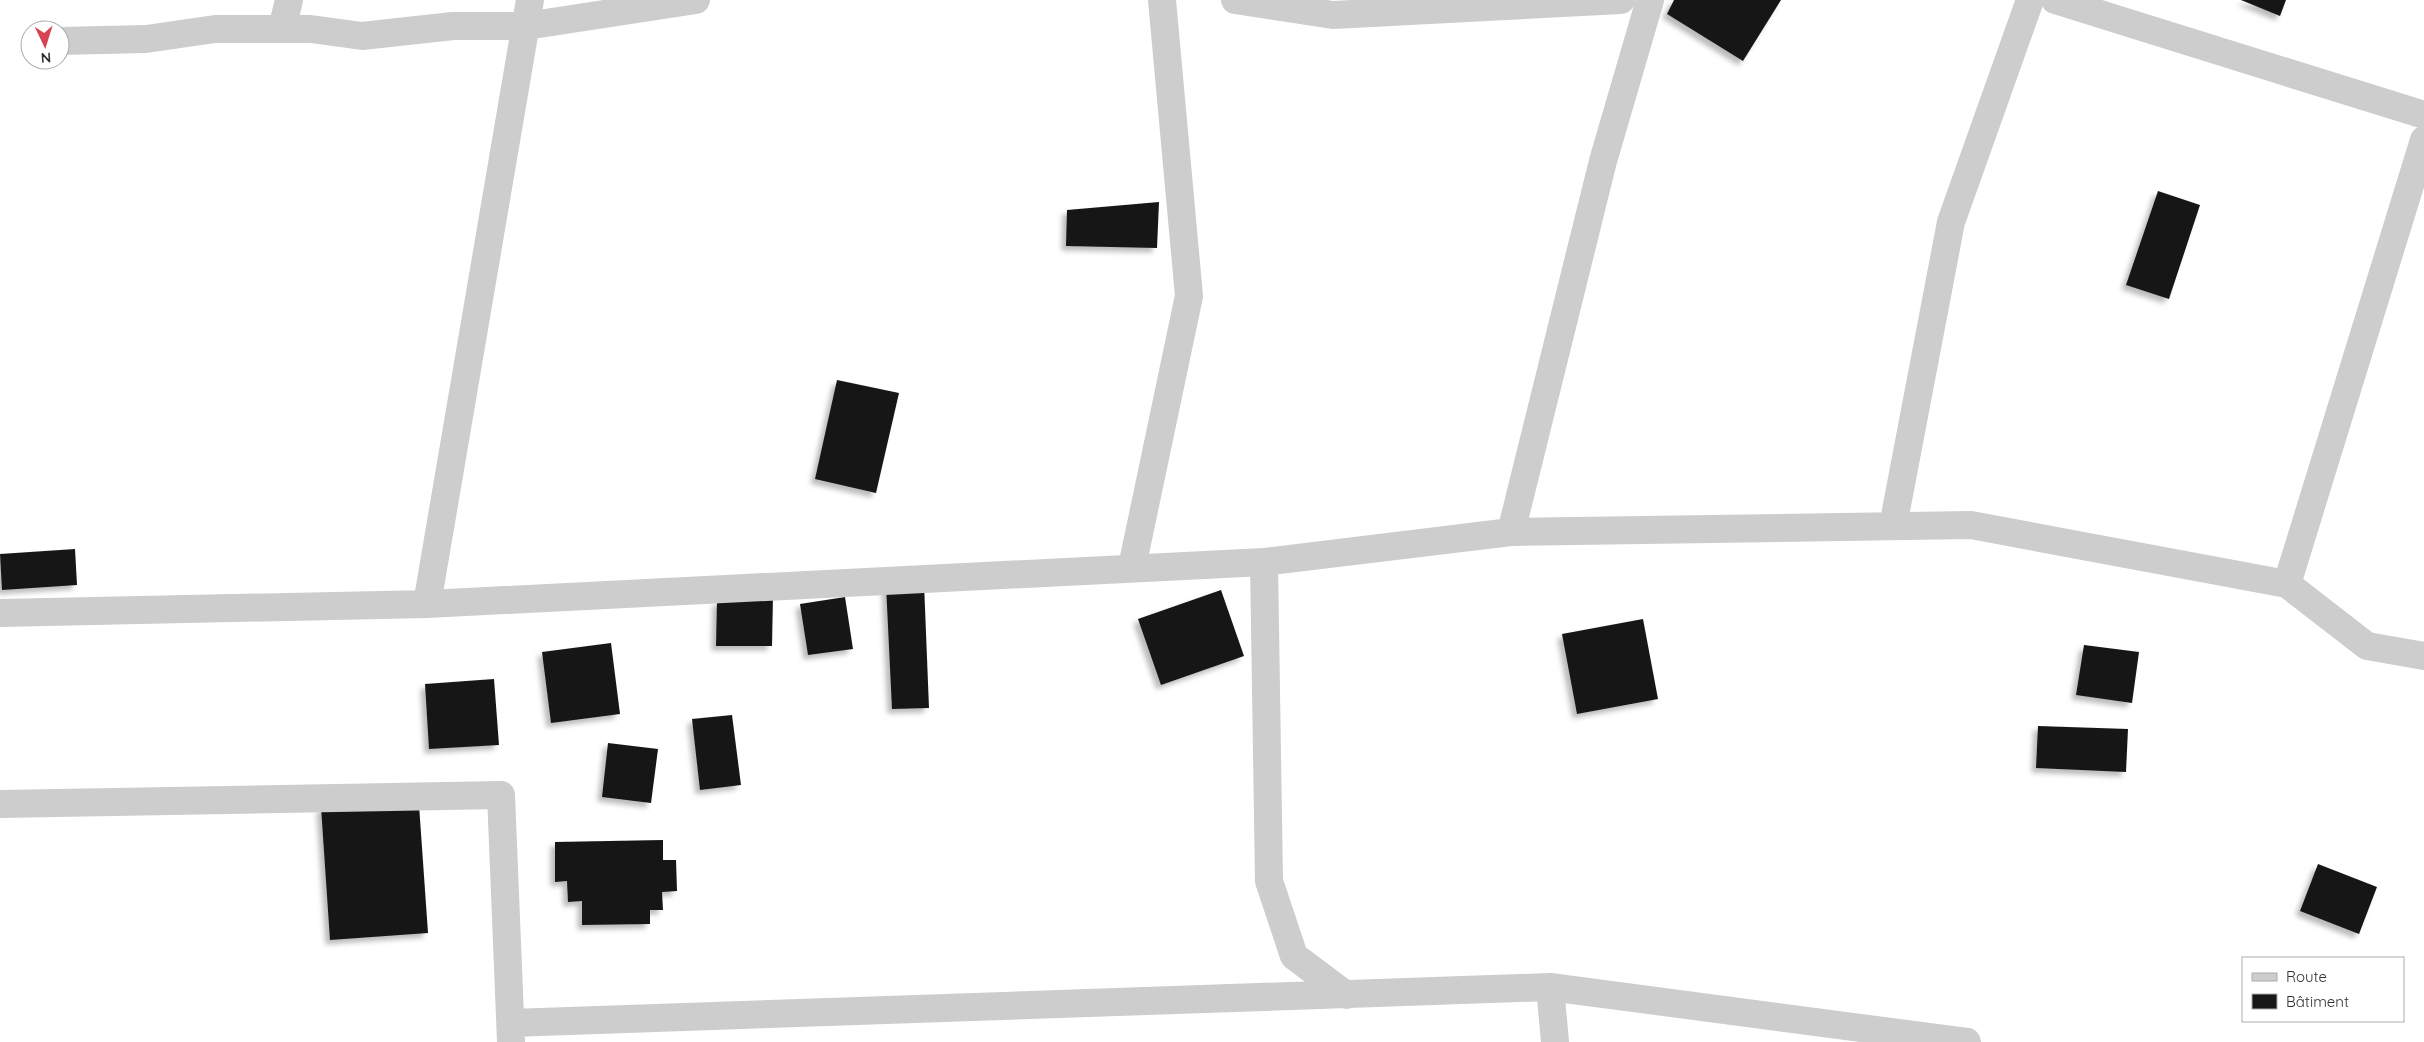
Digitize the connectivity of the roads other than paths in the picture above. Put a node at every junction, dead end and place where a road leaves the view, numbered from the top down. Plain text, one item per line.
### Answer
1 (289, 0) edge
2 (696, 0) edge
3 (1162, 0) edge
4 (1235, 0) edge
5 (1621, 0) edge
6 (1650, 0) edge
7 (2030, 0) edge
8 (2056, 0) edge
9 (1284, 4) edge
10 (528, 13) edge
11 (282, 29) junction
12 (70, 41) edge
13 (2424, 116) edge
14 (2424, 140) edge
15 (1893, 526) junction
16 (1511, 532) junction
17 (1264, 562) junction
18 (1132, 567) junction
19 (2287, 584) junction
20 (427, 604) junction
21 (0, 613) edge
22 (2424, 656) edge
23 (0, 804) edge
24 (1550, 987) junction
25 (1346, 994) junction
26 (511, 1032) edge
27 (1555, 1042) edge
28 (1967, 1042) edge

1 - 11 street
2 - 10 street
3 - 18 street
4 - 9 street
5 - 9 street
6 - 16 street
7 - 15 street
8 - 13 street
10 - 11 street
10 - 20 street
11 - 12 street
14 - 19 street
15 - 16 street
15 - 19 street
16 - 17 street
17 - 18 street
17 - 25 street
18 - 20 street
19 - 22 street
20 - 21 street
23 - 26 street
24 - 25 street
24 - 27 street
24 - 28 street
25 - 26 street

